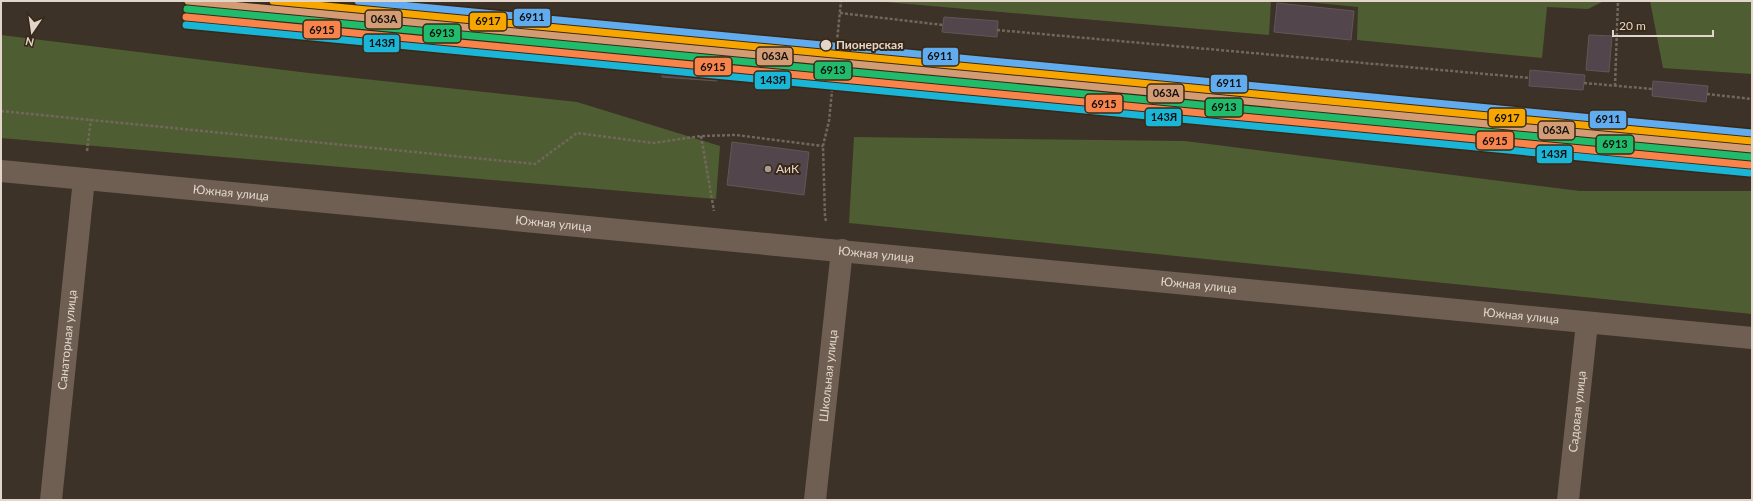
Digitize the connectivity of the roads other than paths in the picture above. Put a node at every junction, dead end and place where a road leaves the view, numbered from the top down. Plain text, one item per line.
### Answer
1 (1, 171) edge
2 (84, 180) junction
3 (842, 250) junction
4 (1587, 323) junction
5 (1752, 338) edge
6 (51, 500) edge
7 (815, 500) edge
8 (1568, 500) edge

1 - 2 street, Южная улица
2 - 3 street, Южная улица
2 - 6 street, Санаторная улица
3 - 4 street, Южная улица
3 - 7 street, Школьная улица
4 - 5 street, Южная улица
4 - 8 street, Садовая улица

